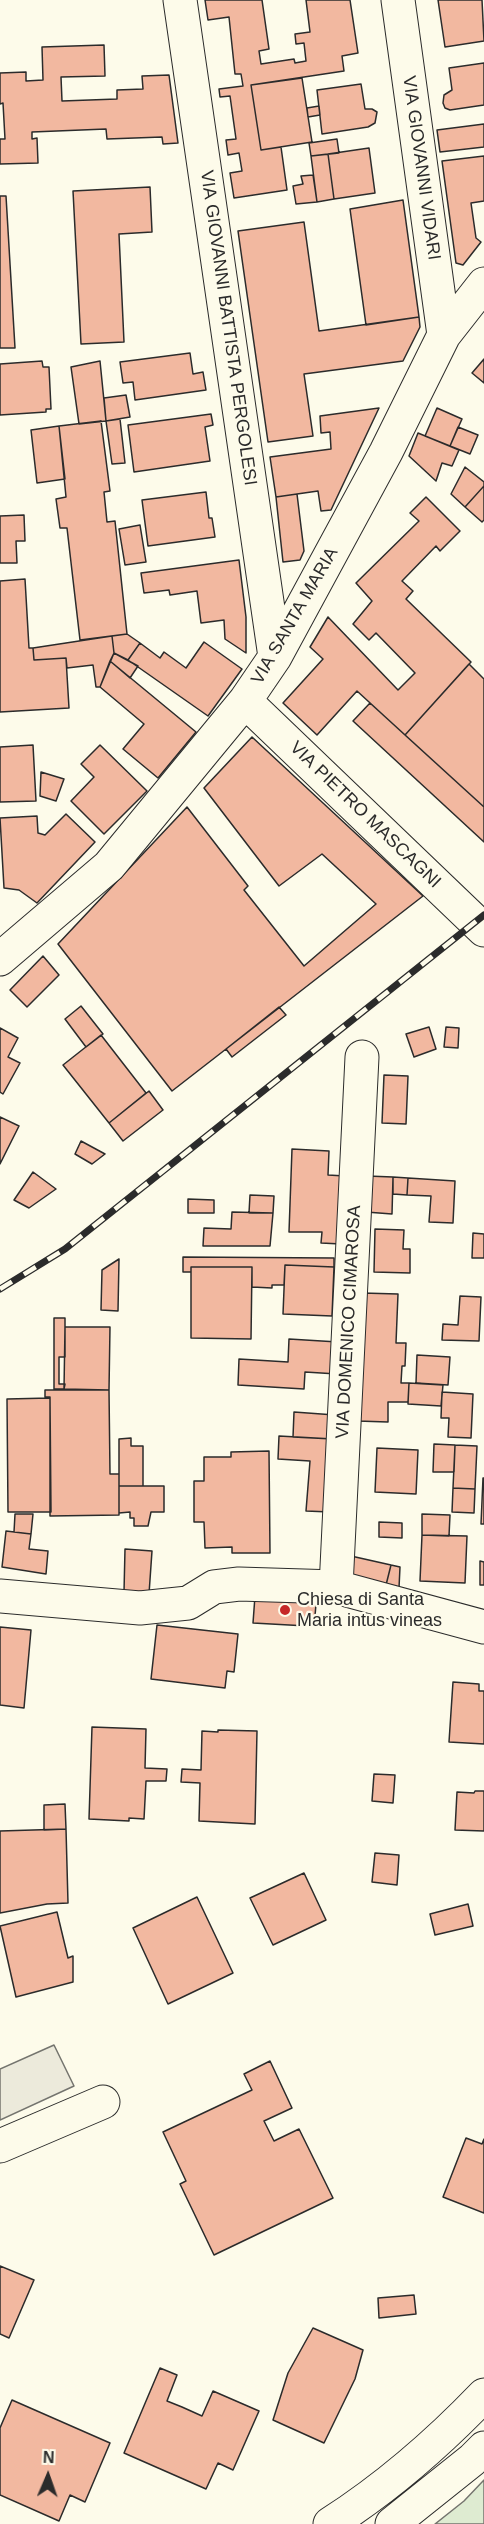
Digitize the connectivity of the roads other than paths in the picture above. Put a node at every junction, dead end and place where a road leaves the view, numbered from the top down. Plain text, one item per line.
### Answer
1 (180, 0) edge
2 (398, 0) edge
3 (484, 284) edge
4 (444, 335) junction
5 (275, 657) junction
6 (245, 701) junction
7 (484, 930) edge
8 (0, 959) edge
9 (362, 1057) dead end
10 (336, 1587) junction
11 (0, 1596) edge
12 (484, 1627) edge
13 (103, 2102) dead end
14 (0, 2146) edge
15 (484, 2395) edge
16 (484, 2448) edge
17 (330, 2524) edge
18 (392, 2524) edge

1 - 5 street, VIA GIOVANNI BATTISTA PERGOLESI
2 - 4 street, VIA GIOVANNI VIDARI
3 - 4 street, VIA SANTA MARIA
4 - 5 street, VIA SANTA MARIA
5 - 6 street, VIA SANTA MARIA
6 - 7 street, VIA PIETRO MASCAGNI
6 - 8 street, VIA SANTA MARIA
9 - 10 street, VIA DOMENICO CIMAROSA
10 - 11 street
10 - 12 street
13 - 14 street
15 - 17 street
16 - 18 street

